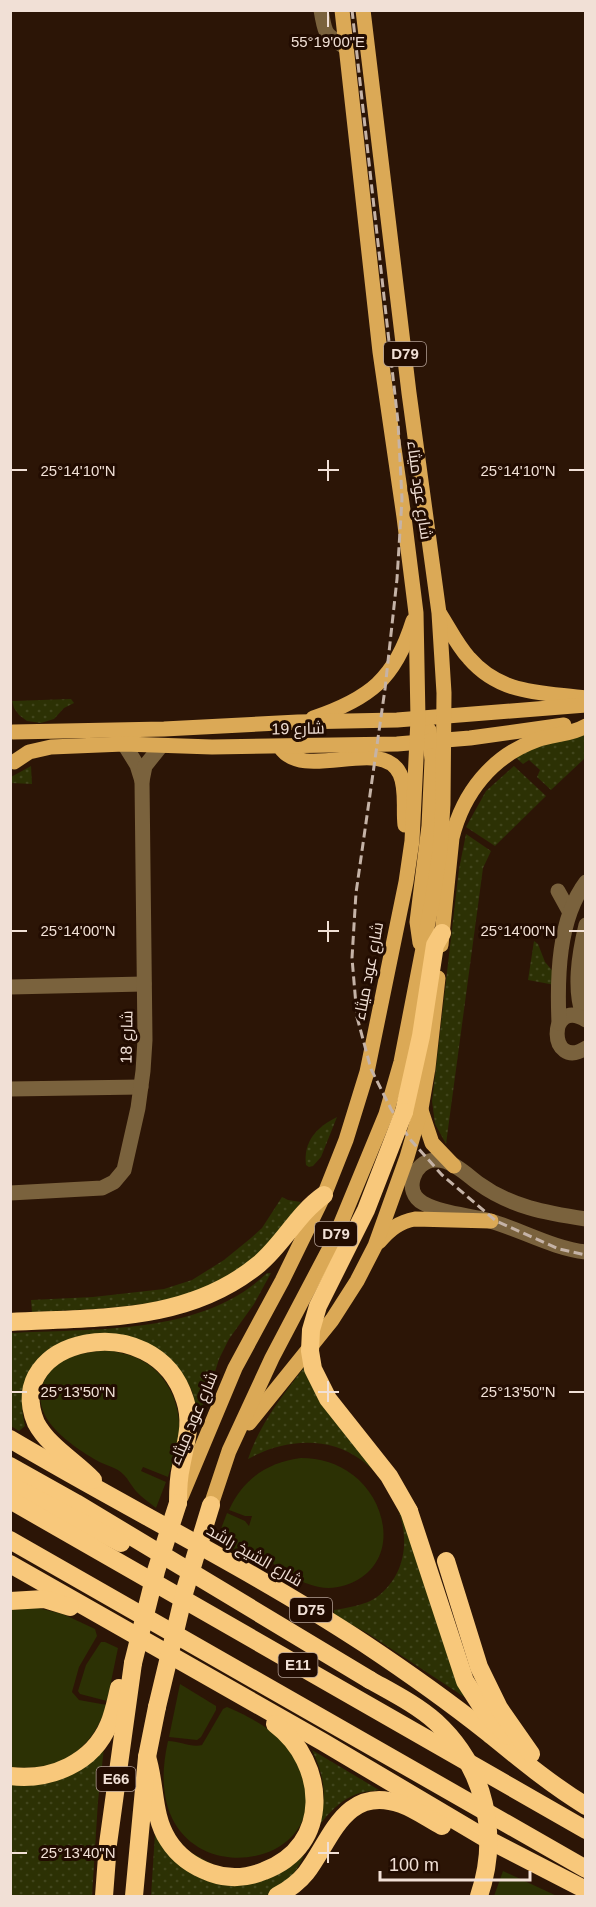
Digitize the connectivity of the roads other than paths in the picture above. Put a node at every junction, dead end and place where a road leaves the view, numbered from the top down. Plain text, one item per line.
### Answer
1 (321, 10) edge
2 (342, 10) edge
3 (363, 10) edge
4 (347, 49) junction
5 (416, 613) junction
6 (439, 613) junction
7 (585, 698) edge
8 (585, 705) edge
9 (444, 717) junction
10 (418, 719) junction
11 (298, 722) junction
12 (585, 725) edge
13 (12, 731) edge
14 (431, 741) junction
15 (124, 744) junction
16 (161, 746) junction
17 (280, 747) junction
18 (12, 763) edge
19 (142, 781) junction
20 (412, 842) junction
21 (585, 882) edge
22 (558, 891) dead end
23 (569, 911) junction
24 (585, 925) edge
25 (442, 933) joint
26 (144, 984) junction
27 (10, 987) edge
28 (584, 1019) edge
29 (559, 1023) junction
30 (582, 1052) edge
31 (141, 1088) junction
32 (10, 1089) edge
33 (412, 1111) junction
34 (454, 1166) junction
35 (10, 1193) edge
36 (324, 1195) junction
37 (585, 1219) edge
38 (491, 1221) junction
39 (375, 1246) junction
40 (585, 1252) edge
41 (10, 1322) edge
42 (10, 1439) edge
43 (230, 1451) junction
44 (10, 1466) edge
45 (10, 1485) edge
46 (104, 1494) junction
47 (10, 1500) edge
48 (178, 1503) junction
49 (211, 1505) joint
50 (10, 1540) edge
51 (446, 1561) dead end
52 (10, 1564) edge
53 (10, 1601) edge
54 (277, 1624) junction
55 (136, 1635) junction
56 (133, 1663) junction
57 (232, 1689) junction
58 (531, 1754) junction
59 (147, 1757) junction
60 (10, 1776) edge
61 (585, 1791) edge
62 (585, 1806) edge
63 (585, 1830) edge
64 (542, 1869) junction
65 (585, 1869) edge
66 (585, 1890) edge
67 (104, 1896) edge
68 (134, 1896) edge
69 (277, 1896) edge
70 (479, 1896) edge

1 - 4 street
2 - 4 main road, شارع عود ميثاء / D79
3 - 6 main road, شارع عود ميثاء / D79
4 - 5 main road, شارع عود ميثاء / D79
5 - 10 main road, شارع عود ميثاء / D79
5 - 11 main road
6 - 7 main road
6 - 9 main road, شارع عود ميثاء / D79
8 - 9 main road, شارع 19
9 - 10 main road, شارع 19
9 - 14 main road, شارع عود ميثاء / D79
10 - 11 main road, شارع 19
10 - 14 main road, شارع عود ميثاء / D79
11 - 13 main road, شارع 19
12 - 14 main road, شارع 19
12 - 25 main road
13 - 18 main road
14 - 17 main road, شارع 19
14 - 20 main road, شارع عود ميثاء / D79
14 - 43 main road, شارع عود ميثاء / D79
15 - 16 main road, شارع 19
15 - 18 main road, شارع 19
15 - 19 street, شارع 18
16 - 17 main road, شارع 19
16 - 19 street, شارع 18
17 - 20 main road
19 - 26 street, شارع 18
20 - 36 main road, شارع عود ميثاء / D79
21 - 23 street
22 - 23 street
23 - 29 street
24 - 28 street
25 - 33 highway
26 - 27 street
26 - 31 street, شارع 18
28 - 29 street
29 - 30 street
31 - 32 street
31 - 35 street, شارع 18
33 - 34 main road
33 - 39 main road
33 - 58 highway, bridge
34 - 37 street
34 - 38 street
36 - 41 highway
36 - 48 main road, شارع عود ميثاء / D79
38 - 39 main road
38 - 40 street
39 - 43 main road
42 - 46 highway, شارع الشيخ راشد / D75
43 - 49 main road, شارع عود ميثاء / D79
44 - 54 highway
45 - 54 highway
46 - 48 highway
46 - 62 highway, شارع الشيخ راشد / D75
47 - 63 highway, E11
48 - 56 highway, شارع عود ميثاء / E66, bridge
49 - 59 highway, شارع عود ميثاء / D79, bridge
50 - 65 highway, E11
51 - 58 highway
52 - 55 highway
53 - 55 highway
54 - 70 highway, bridge
55 - 57 highway
56 - 60 highway
56 - 67 highway, شارع عود ميثاء / E66
57 - 59 highway
57 - 64 highway
58 - 61 highway
59 - 68 highway, شارع عود ميثاء / E66
64 - 66 highway
64 - 69 highway

